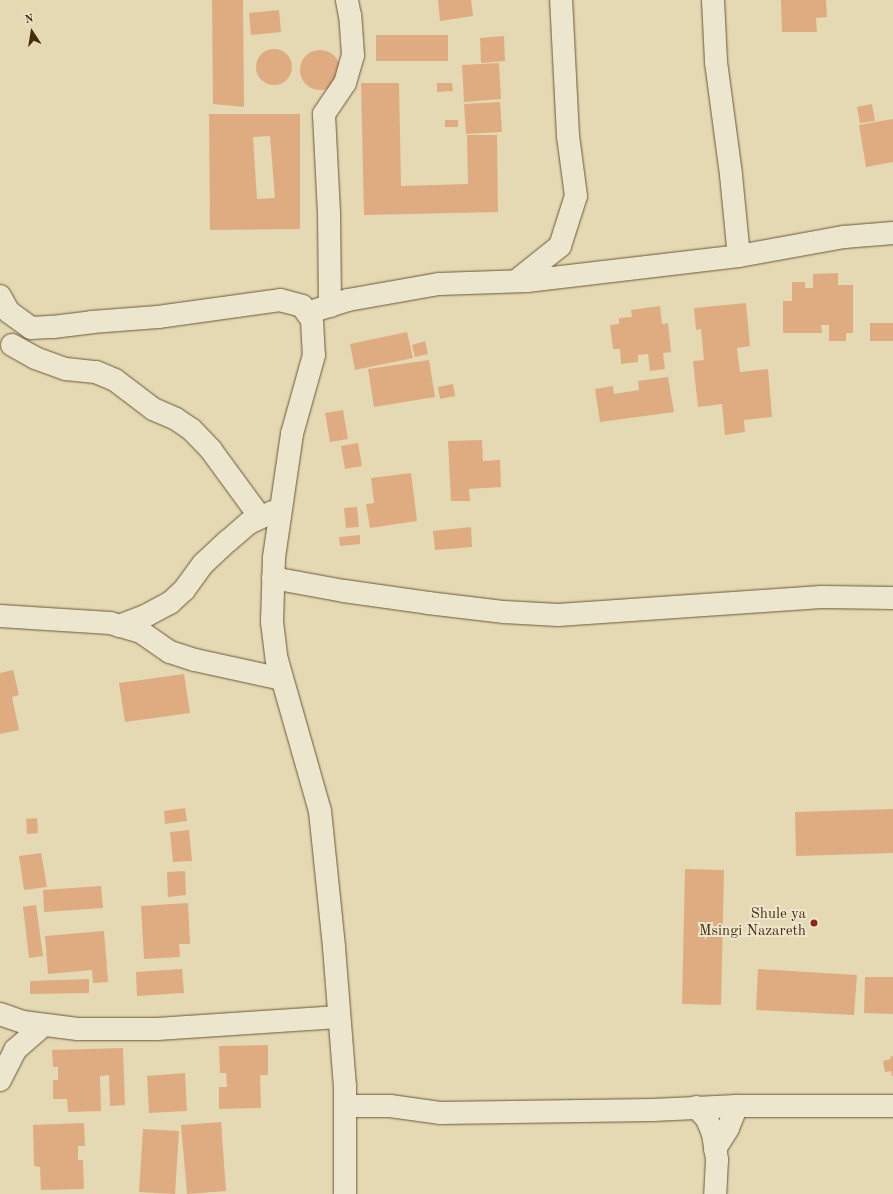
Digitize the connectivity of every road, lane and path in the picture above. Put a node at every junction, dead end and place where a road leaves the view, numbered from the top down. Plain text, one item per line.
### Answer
1 (347, 0) edge
2 (561, 0) edge
3 (713, 0) edge
4 (893, 233) edge
5 (739, 256) junction
6 (516, 281) junction
7 (0, 296) edge
8 (330, 306) junction
9 (307, 313) junction
10 (53, 328) junction
11 (6, 346) edge
12 (282, 509) junction
13 (260, 517) junction
14 (273, 578) junction
15 (893, 598) edge
16 (0, 616) edge
17 (119, 626) junction
18 (282, 679) junction
19 (0, 1014) edge
20 (339, 1017) junction
21 (44, 1025) junction
22 (0, 1080) edge
23 (345, 1106) junction
24 (738, 1106) junction
25 (893, 1106) edge
26 (696, 1108) junction
27 (715, 1149) junction
28 (345, 1194) edge
29 (715, 1194) edge

1 - 8 street
2 - 6 street
3 - 5 street
4 - 5 street
5 - 6 street
6 - 8 street
7 - 10 street
8 - 9 street
9 - 10 street
9 - 12 street
10 - 11 street
11 - 13 street
12 - 13 street
12 - 14 street
13 - 17 street
14 - 15 street
14 - 18 street
16 - 17 street
17 - 18 street
18 - 20 street
19 - 21 street
20 - 21 street
20 - 23 street
21 - 22 street
23 - 26 street
23 - 28 street
24 - 25 street
24 - 26 street
24 - 27 street
26 - 27 street
27 - 29 street

